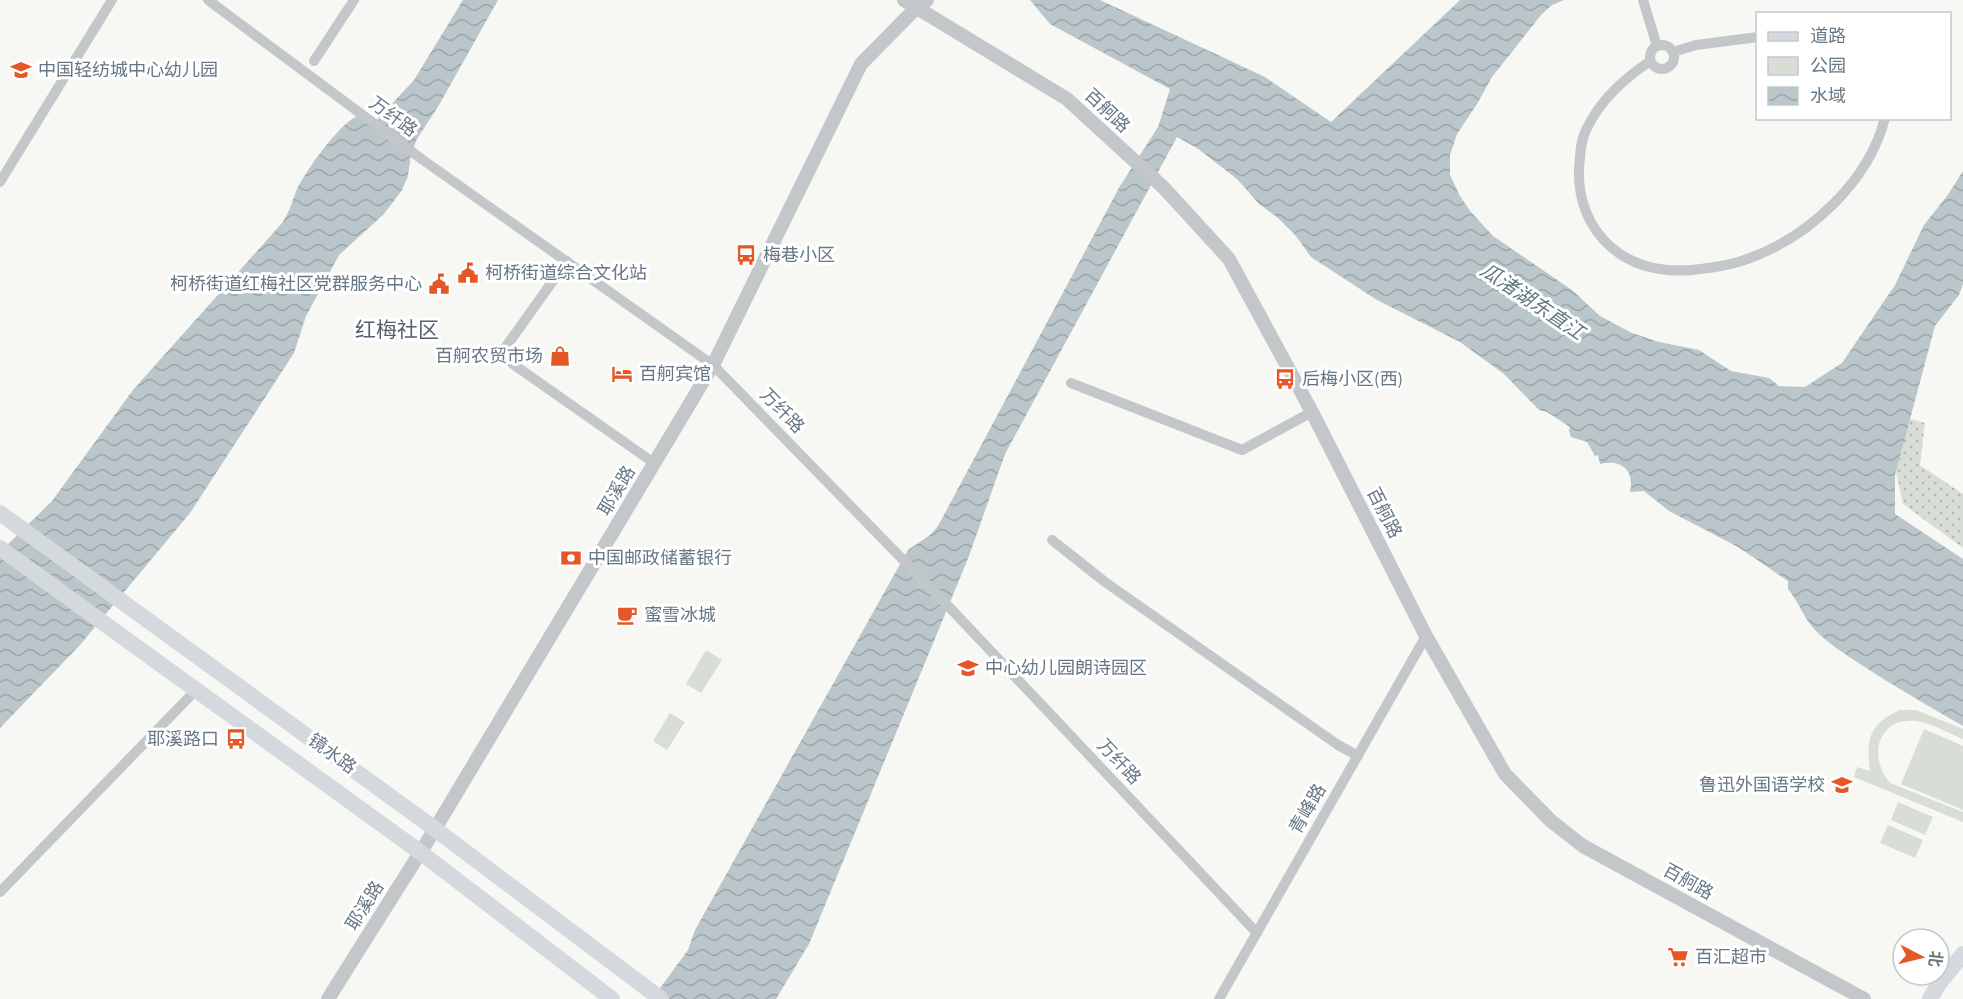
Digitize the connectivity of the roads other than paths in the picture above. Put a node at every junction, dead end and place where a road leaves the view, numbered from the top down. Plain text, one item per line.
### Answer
1 (112, 0) edge
2 (208, 0) edge
3 (354, 0) edge
4 (1643, 0) edge
5 (916, 2) edge
6 (1756, 37) edge
7 (1657, 46) junction
8 (1673, 52) junction
9 (314, 61) dead end
10 (1650, 61) junction
11 (1884, 120) edge
12 (0, 182) edge
13 (567, 261) junction
14 (713, 364) junction
15 (1071, 383) dead end
16 (1312, 412) junction
17 (654, 463) junction
18 (6, 517) edge
19 (1052, 540) dead end
20 (0, 548) edge
21 (1426, 636) junction
22 (196, 690) junction
23 (1358, 756) junction
24 (435, 829) junction
25 (420, 852) junction
26 (0, 892) edge
27 (1257, 933) junction
28 (1963, 954) edge
29 (328, 999) edge
30 (612, 999) edge
31 (661, 999) edge
32 (1219, 999) edge
33 (1864, 999) edge
34 (1930, 999) edge

1 - 12 street
2 - 13 street, 万纤路
3 - 9 street
4 - 7 street
5 - 14 street, 耶溪路
5 - 16 street, 百舸路
6 - 8 street
7 - 8 street
7 - 10 street
8 - 10 street
10 - 11 street
13 - 14 street, 万纤路
13 - 17 street
14 - 17 street, 耶溪路
14 - 27 street, 万纤路
15 - 16 street
16 - 21 street, 百舸路
17 - 24 street, 耶溪路
18 - 24 main road, 镜水路
19 - 23 street
20 - 22 main road, 镜水路
21 - 23 street, 青峰路
21 - 33 street, 百舸路
22 - 25 main road, 镜水路
22 - 26 street
23 - 27 street, 青峰路
24 - 25 street, 耶溪路
24 - 31 main road, 镜水路
25 - 29 street, 耶溪路
25 - 30 main road, 镜水路
27 - 32 street, 青峰路
28 - 34 main road

